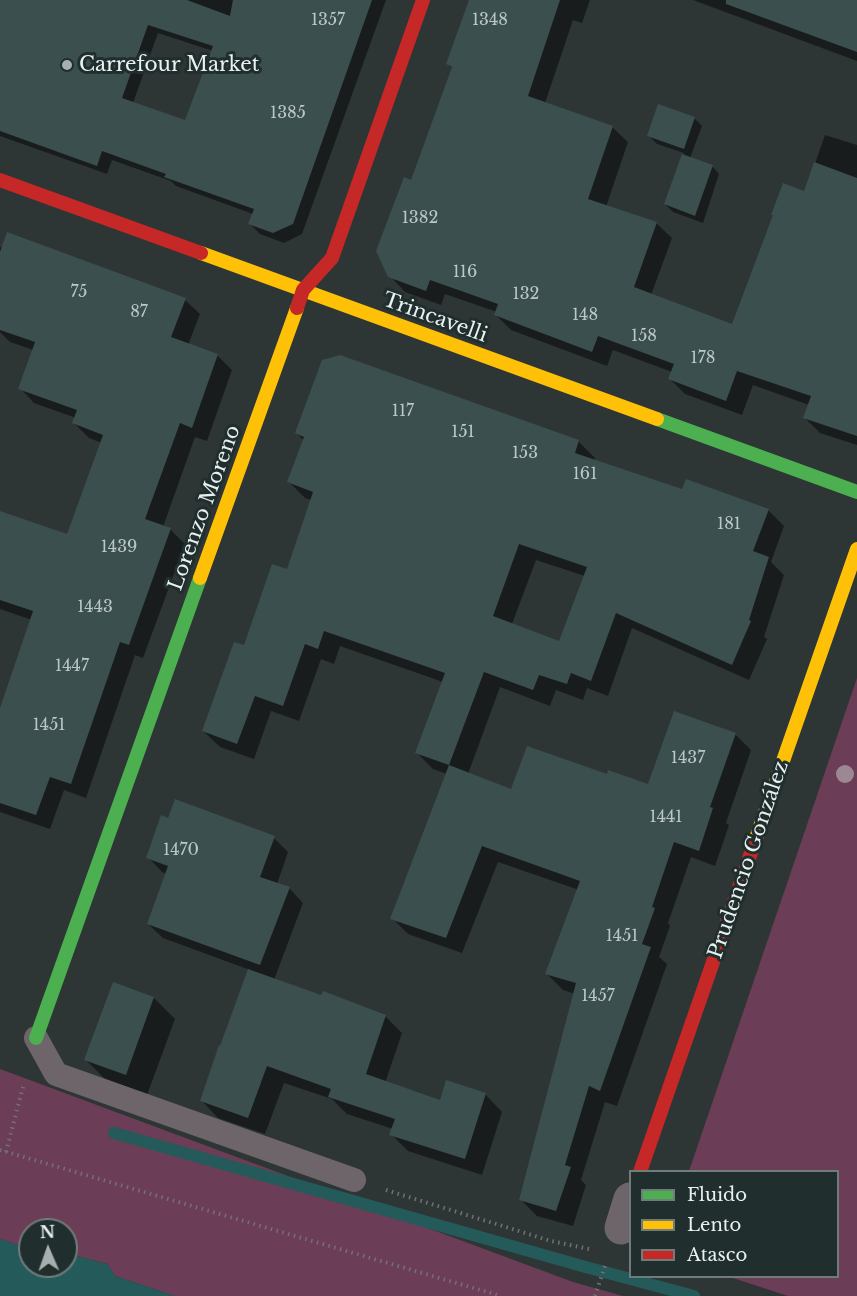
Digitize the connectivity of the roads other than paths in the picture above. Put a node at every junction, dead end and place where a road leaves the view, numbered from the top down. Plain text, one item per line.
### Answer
1 (423, 0) edge
2 (0, 180) edge
3 (303, 290) junction
4 (857, 492) edge
5 (857, 549) edge
6 (36, 1038) joint
7 (641, 1170) edge
8 (354, 1180) road end

1 - 3 street, Lorenzo Moreno
2 - 3 street, Trincavelli
3 - 4 street, Trincavelli
3 - 6 street, Lorenzo Moreno
5 - 7 street, Prudencio González
6 - 8 lane

